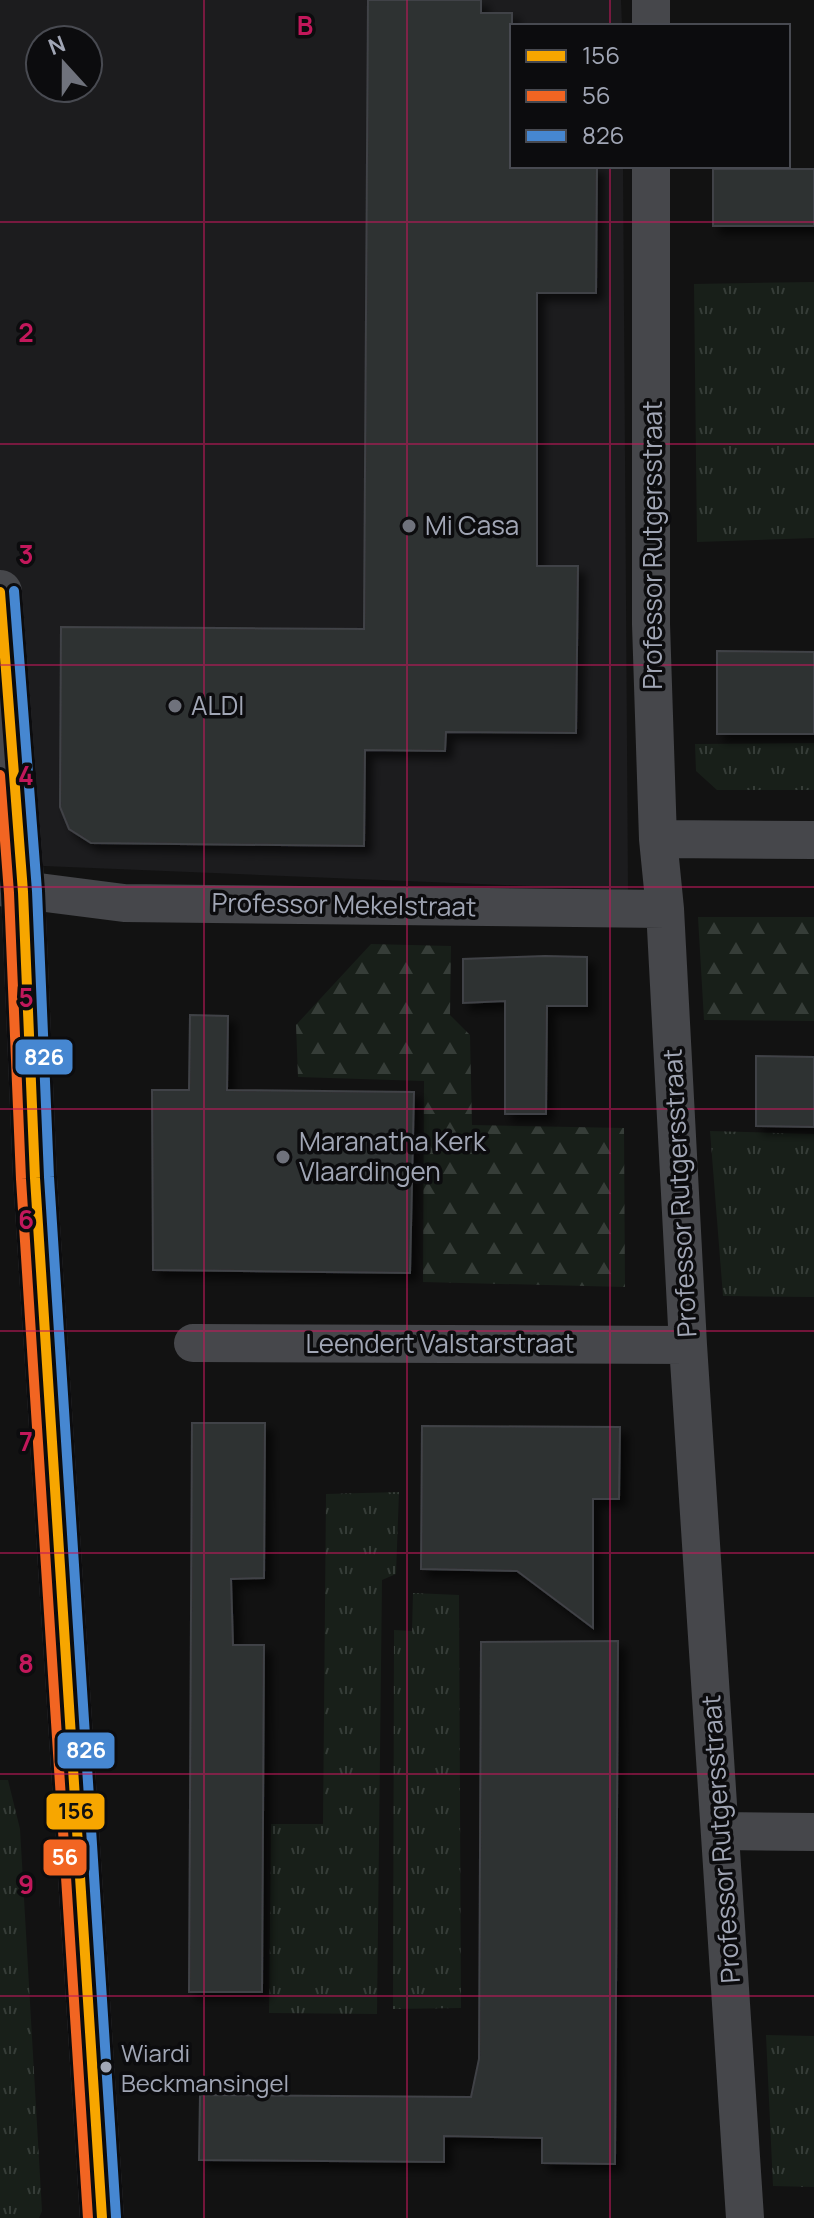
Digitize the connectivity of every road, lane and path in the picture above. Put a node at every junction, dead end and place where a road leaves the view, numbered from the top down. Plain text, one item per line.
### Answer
1 (651, 0) edge
2 (651, 24) edge
3 (651, 168) edge
4 (0, 592) edge
5 (658, 839) junction
6 (814, 840) edge
7 (12, 890) edge
8 (665, 909) junction
9 (193, 1343) dead end
10 (688, 1345) junction
11 (720, 1831) junction
12 (814, 1832) edge
13 (102, 2218) edge
14 (745, 2218) edge

1 - 2 street
3 - 5 street, Professor Rutgersstraat
4 - 7 street
5 - 6 street
5 - 8 street, Professor Rutgersstraat
7 - 8 street, Professor Mekelstraat
7 - 13 street
8 - 10 street, Professor Rutgersstraat
9 - 10 street, Leendert Valstarstraat
10 - 11 street, Professor Rutgersstraat
11 - 12 street
11 - 14 street, Professor Rutgersstraat

